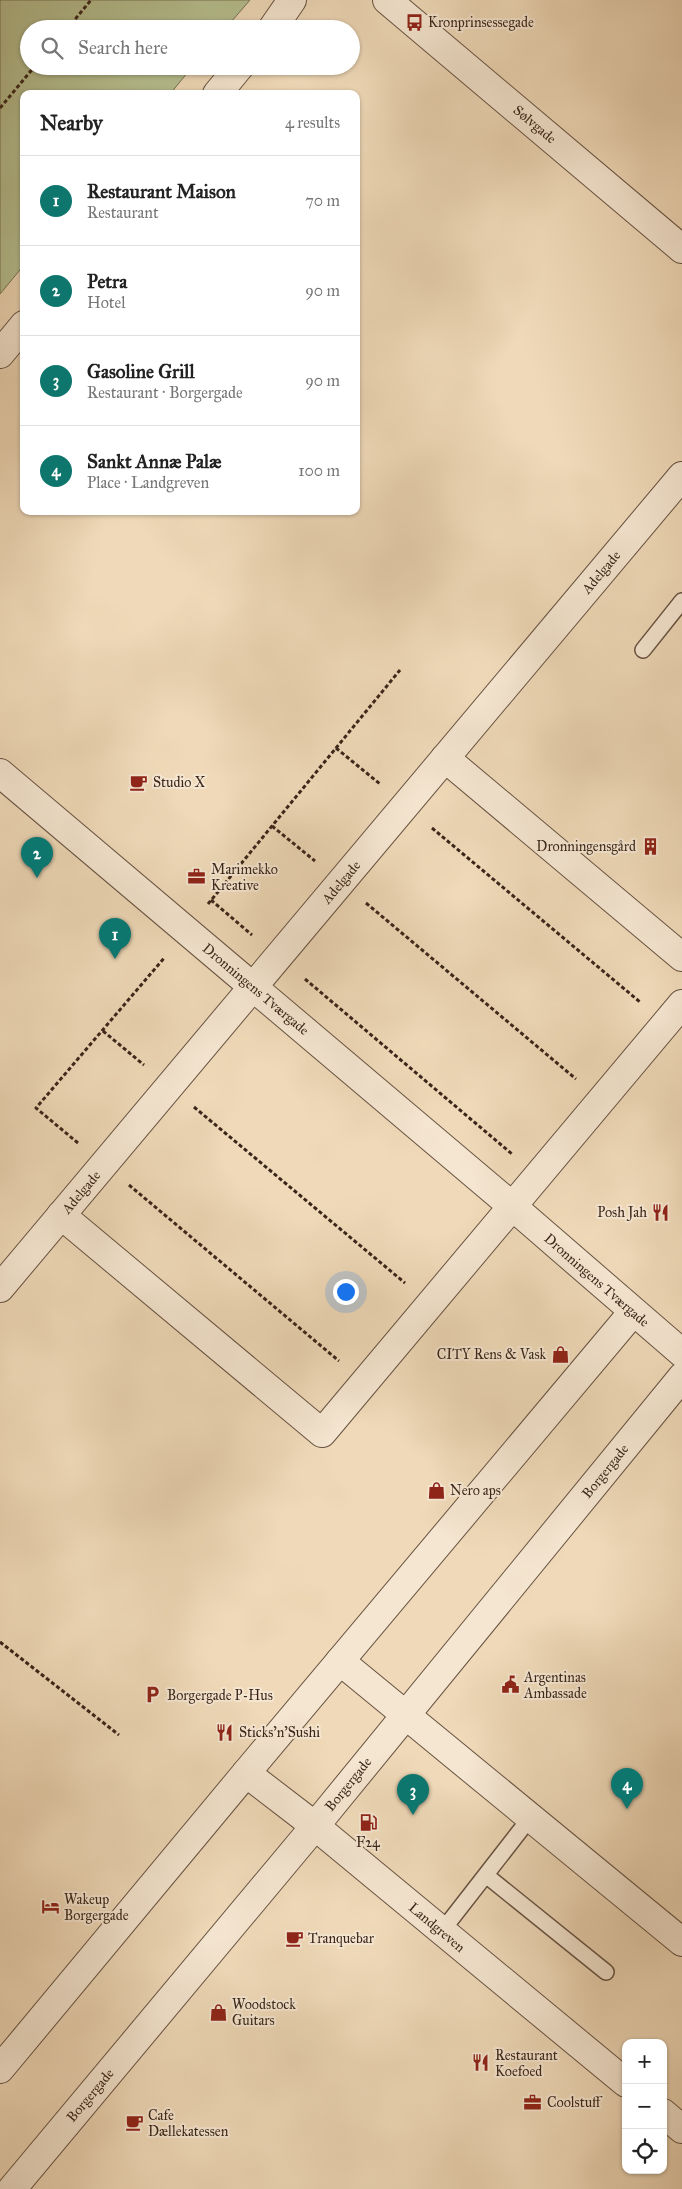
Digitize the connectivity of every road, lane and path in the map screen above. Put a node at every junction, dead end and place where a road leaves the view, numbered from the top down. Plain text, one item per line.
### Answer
1 (91, 0) edge
2 (292, 0) edge
3 (387, 0) edge
4 (74, 20) edge
5 (278, 20) edge
6 (28, 75) edge
7 (233, 75) edge
8 (220, 90) edge
9 (0, 108) edge
10 (682, 249) edge
11 (20, 330) edge
12 (0, 354) edge
13 (677, 491) edge
14 (682, 601) edge
15 (643, 650) dead end
16 (400, 670) dead end
17 (336, 748) junction
18 (445, 758) junction
19 (0, 773) edge
20 (406, 805) junction
21 (272, 826) junction
22 (341, 882) junction
23 (211, 900) junction
24 (186, 931) junction
25 (278, 957) junction
26 (682, 957) edge
27 (253, 986) junction
28 (674, 1014) edge
29 (103, 1031) junction
30 (170, 1086) junction
31 (601, 1100) junction
32 (104, 1164) junction
33 (537, 1175) junction
34 (512, 1206) junction
35 (61, 1215) junction
36 (0, 1288) edge
37 (430, 1304) junction
38 (633, 1312) junction
39 (678, 1342) edge
40 (682, 1376) edge
41 (364, 1382) junction
42 (0, 1642) edge
43 (340, 1661) junction
44 (404, 1715) junction
45 (119, 1735) dead end
46 (246, 1773) junction
47 (530, 1818) junction
48 (315, 1826) junction
49 (487, 1876) junction
50 (442, 1931) junction
51 (682, 1942) edge
52 (606, 1972) dead end
53 (0, 2069) edge
54 (622, 2079) edge
55 (667, 2117) edge
56 (682, 2129) edge
57 (9, 2181) edge

1 - 4 path
2 - 5 street
3 - 10 street, Sølvgade
6 - 9 path
7 - 8 street
11 - 12 street
13 - 18 street, Adelgade
14 - 15 lane
16 - 17 path
17 - 20 path
17 - 21 path
18 - 20 street, Adelgade
18 - 26 street
19 - 24 street, Dronningens Tværgade
20 - 22 street, Adelgade
20 - 28 path
21 - 22 path
21 - 23 path
22 - 25 street, Adelgade
22 - 31 path
23 - 24 path
23 - 25 path
24 - 27 street, Dronningens Tværgade
24 - 29 path
25 - 27 street, Adelgade
25 - 33 path
27 - 30 street, Adelgade
27 - 34 street, Dronningens Tværgade
28 - 31 street
29 - 30 path
29 - 32 path
30 - 32 street, Adelgade
30 - 37 path
31 - 33 street
32 - 35 street, Adelgade
32 - 41 path
33 - 34 street
34 - 37 street
34 - 38 street, Dronningens Tværgade
35 - 36 street, Adelgade
35 - 41 street
37 - 41 street
38 - 39 street, Dronningens Tværgade
38 - 43 street
40 - 44 street, Borgergade
42 - 45 path
43 - 44 street
43 - 46 street
44 - 47 street
44 - 48 street, Borgergade
46 - 48 street, Landgreven
46 - 53 street
47 - 49 lane
47 - 51 street
48 - 50 street, Landgreven
48 - 57 street, Borgergade
49 - 50 lane
49 - 52 lane
50 - 54 street, Landgreven
55 - 56 street

